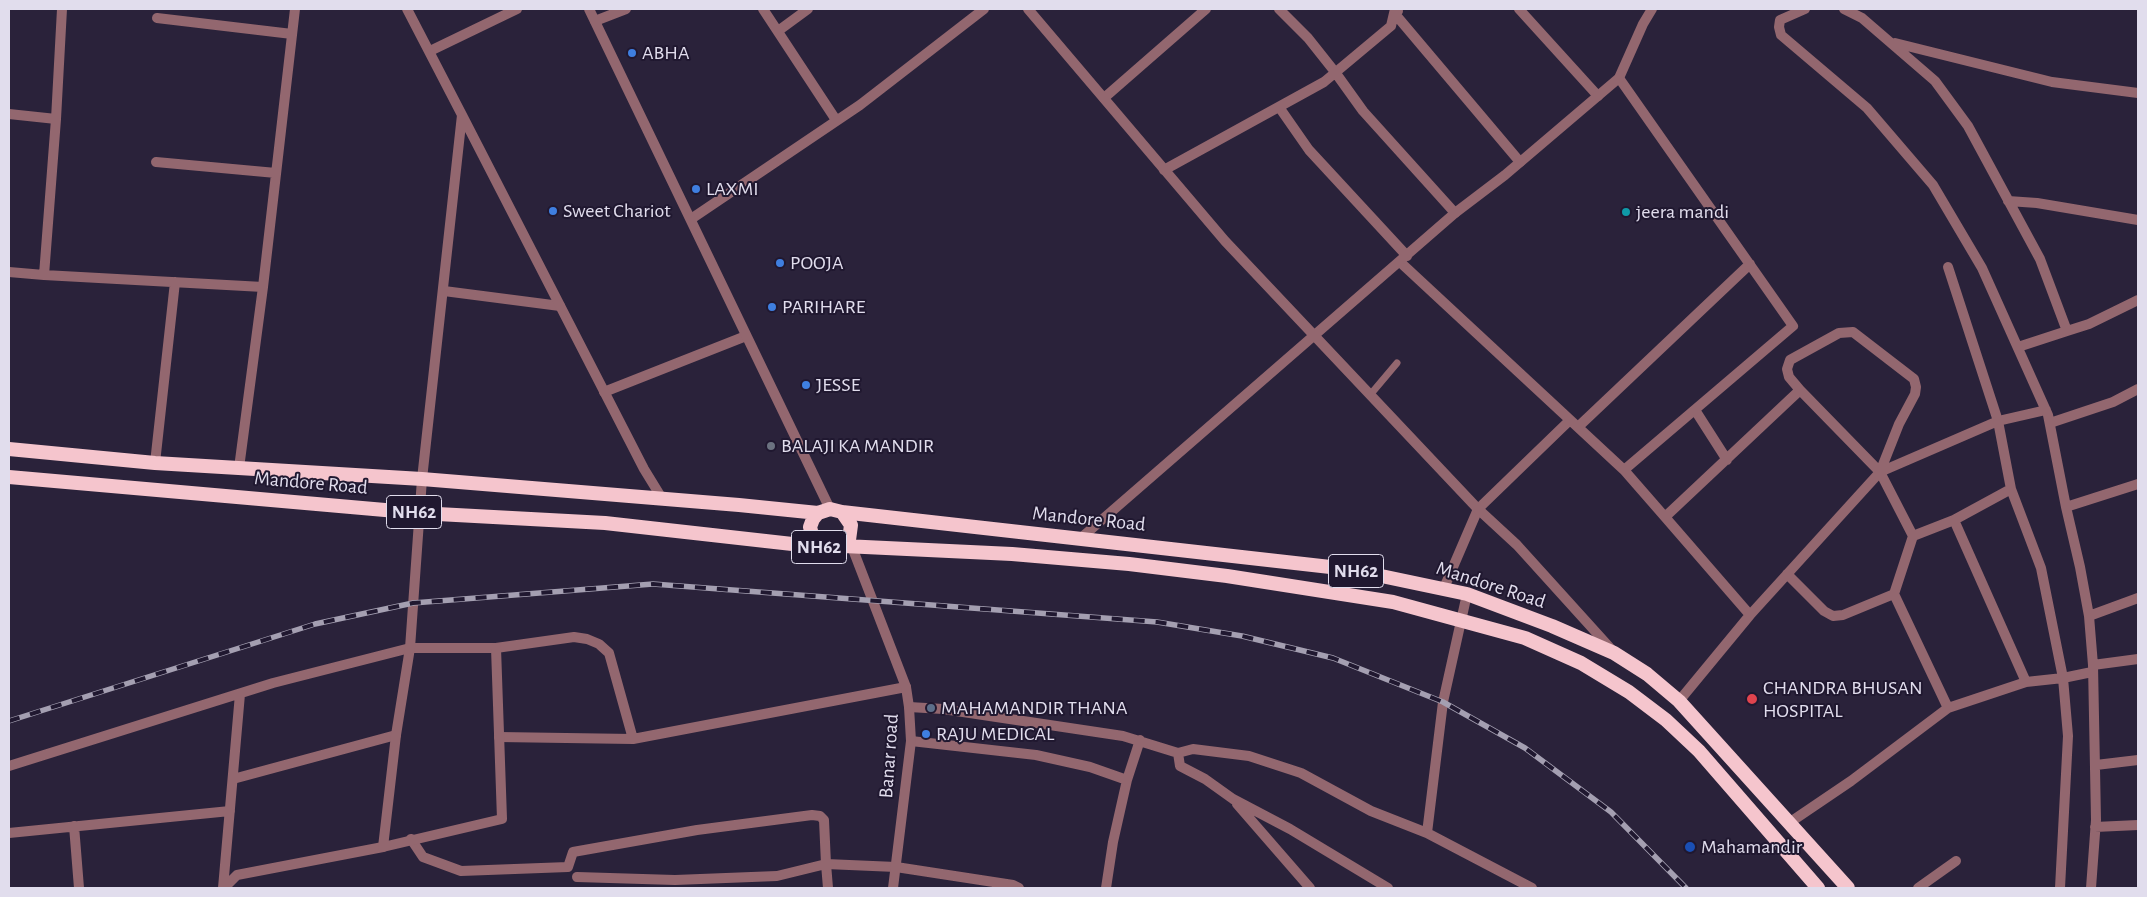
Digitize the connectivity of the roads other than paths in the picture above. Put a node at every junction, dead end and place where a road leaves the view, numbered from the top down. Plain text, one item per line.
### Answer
1 (62, 9) edge
2 (295, 9) edge
3 (407, 9) edge
4 (518, 9) edge
5 (589, 9) edge
6 (626, 9) edge
7 (763, 9) edge
8 (808, 9) edge
9 (984, 9) edge
10 (1028, 9) edge
11 (1206, 9) edge
12 (1279, 9) edge
13 (1519, 9) edge
14 (1652, 9) edge
15 (1805, 9) edge
16 (1844, 9) edge
17 (1397, 11) edge
18 (157, 18) dead end
19 (595, 21) junction
20 (778, 31) junction
21 (292, 34) junction
22 (1891, 42) junction
23 (430, 51) junction
24 (1335, 72) junction
25 (1619, 78) junction
26 (2138, 93) edge
27 (1598, 96) junction
28 (1104, 98) junction
29 (1279, 107) junction
30 (9, 114) edge
31 (462, 115) junction
32 (56, 119) junction
33 (836, 120) junction
34 (156, 162) dead end
35 (1520, 162) junction
36 (1164, 170) junction
37 (276, 173) junction
38 (2008, 201) junction
39 (1455, 213) junction
40 (691, 218) junction
41 (2138, 220) edge
42 (1403, 259) junction
43 (1750, 264) junction
44 (1948, 267) dead end
45 (9, 272) edge
46 (44, 275) junction
47 (175, 282) junction
48 (263, 287) junction
49 (444, 291) junction
50 (2138, 300) edge
51 (560, 306) junction
52 (2067, 331) junction
53 (746, 336) junction
54 (1315, 336) junction
55 (2018, 347) junction
56 (1398, 363) dead end
57 (1800, 390) junction
58 (2138, 390) edge
59 (604, 392) junction
60 (1370, 395) junction
61 (1695, 410) junction
62 (2046, 410) junction
63 (1998, 421) junction
64 (2050, 423) junction
65 (1574, 424) junction
66 (9, 449) edge
67 (1727, 460) junction
68 (155, 463) junction
69 (239, 468) junction
70 (1624, 470) junction
71 (1880, 472) junction
72 (9, 477) edge
73 (422, 479) junction
74 (2138, 484) edge
75 (2011, 489) junction
76 (663, 500) junction
77 (2066, 507) junction
78 (1478, 509) junction
79 (830, 512) junction
80 (419, 513) junction
81 (1665, 517) junction
82 (1954, 520) junction
83 (1914, 536) junction
84 (1081, 538) junction
85 (848, 546) junction
86 (819, 547) junction
87 (1786, 574) junction
88 (1444, 588) junction
89 (1467, 594) junction
90 (1894, 594) junction
91 (2138, 598) edge
92 (1750, 615) junction
93 (2089, 616) junction
94 (1461, 620) junction
95 (410, 648) junction
96 (496, 648) junction
97 (1614, 653) junction
98 (2138, 659) edge
99 (2093, 668) junction
100 (2063, 678) junction
101 (2026, 682) junction
102 (906, 687) junction
103 (240, 694) junction
104 (1679, 700) junction
105 (910, 707) junction
106 (1948, 708) junction
107 (396, 735) junction
108 (499, 738) junction
109 (632, 739) junction
110 (1140, 740) junction
111 (911, 741) junction
112 (1178, 753) junction
113 (2138, 760) edge
114 (2096, 765) junction
115 (9, 766) edge
116 (233, 779) junction
117 (1127, 780) junction
118 (1233, 799) junction
119 (230, 811) junction
120 (1789, 823) junction
121 (74, 826) junction
122 (2138, 826) edge
123 (2095, 827) junction
124 (9, 833) edge
125 (1427, 833) junction
126 (411, 839) junction
127 (383, 847) junction
128 (1956, 861) dead end
129 (826, 864) junction
130 (568, 867) junction
131 (896, 867) junction
132 (577, 877) junction
133 (675, 884) edge
134 (79, 888) edge
135 (224, 888) edge
136 (575, 888) edge
137 (828, 888) edge
138 (893, 888) edge
139 (1019, 888) edge
140 (1106, 888) edge
141 (1310, 888) edge
142 (1388, 888) edge
143 (1532, 888) edge
144 (1818, 888) edge
145 (1848, 888) edge
146 (1918, 888) edge
147 (2060, 888) edge
148 (2091, 888) edge

1 - 32 street
2 - 21 street
3 - 23 street
4 - 23 street
5 - 19 street
6 - 19 street
7 - 20 street
8 - 20 street
9 - 33 street
10 - 28 street
11 - 28 street
12 - 24 street
13 - 27 street
14 - 25 street
15 - 55 street
16 - 22 street
17 - 24 street
17 - 35 street
18 - 21 street
19 - 40 street
20 - 33 street
21 - 37 street
22 - 26 street
22 - 38 street
23 - 31 street
24 - 29 street
24 - 39 street
25 - 27 street
25 - 43 street
27 - 35 street
28 - 36 street
29 - 36 street
29 - 42 street
30 - 32 street
31 - 49 street
31 - 51 street
32 - 46 street
33 - 40 street
34 - 37 street
35 - 39 street
36 - 54 street
37 - 48 street
38 - 41 street
38 - 52 street
39 - 42 street
40 - 53 street
42 - 54 street
42 - 65 street
43 - 61 street
43 - 65 street
44 - 63 street
45 - 46 street
46 - 47 street
47 - 48 street
47 - 68 street
48 - 69 street
49 - 51 street
49 - 73 street
50 - 52 street
51 - 59 street
52 - 55 street
53 - 59 street
53 - 79 street
54 - 60 street
54 - 84 street
55 - 62 street
56 - 60 lane
57 - 67 street
57 - 71 street
57 - 71 street
58 - 64 street
59 - 76 street
60 - 78 street
61 - 67 street
61 - 70 street
62 - 63 street
62 - 64 street
63 - 71 street
63 - 75 street
64 - 77 street
65 - 70 street
65 - 78 street
66 - 68 highway, Mandore Road / NH62
67 - 81 street
68 - 69 highway, Mandore Road / NH62
69 - 73 highway, Mandore Road / NH62
70 - 81 street
71 - 83 street
71 - 87 street
72 - 80 highway, Mandore Road / NH62
73 - 76 highway, Mandore Road / NH62
73 - 80 street
74 - 77 street
75 - 82 street
75 - 100 street
76 - 79 highway, Mandore Road / NH62
77 - 93 street
78 - 88 street
78 - 97 street
79 - 84 highway, Mandore Road / NH62
79 - 85 highway, NH62
79 - 86 highway, NH62
80 - 86 highway, Mandore Road / NH62
80 - 95 street
81 - 92 street
82 - 83 street
82 - 101 street
83 - 90 street
84 - 88 highway, Mandore Road / NH62
85 - 86 highway, Mandore Road / NH62
85 - 94 highway, Mandore Road / NH62
85 - 102 street, Banar road
87 - 90 street
87 - 92 street
88 - 89 highway, Mandore Road / NH62
89 - 94 street
89 - 97 highway, Mandore Road / NH62
90 - 106 street
91 - 93 street
92 - 104 street
93 - 99 street
94 - 125 street
94 - 144 highway, Mandore Road / NH62
95 - 96 street
95 - 103 street
95 - 107 street
96 - 108 street
96 - 109 street
97 - 104 highway, Mandore Road / NH62
98 - 99 street
99 - 100 street
99 - 114 street
100 - 101 street
100 - 147 street
101 - 106 street
102 - 105 street, Banar road
102 - 109 street
103 - 115 street
103 - 116 street
104 - 120 highway, Mandore Road / NH62
105 - 110 street
105 - 111 street, Banar road
106 - 120 street
107 - 116 street
107 - 127 street
108 - 109 street
108 - 126 street
110 - 112 street
110 - 117 street
111 - 117 street
111 - 131 street, Banar road
112 - 118 street
112 - 125 street
113 - 114 street
114 - 123 street
116 - 119 street
117 - 140 street
118 - 141 street
118 - 142 street
119 - 121 street
119 - 135 street
120 - 145 highway, Mandore Road / NH62
121 - 124 street
121 - 134 street
122 - 123 street
123 - 148 street
125 - 143 street
126 - 127 street
126 - 130 street
127 - 135 street
128 - 146 street
129 - 130 street
129 - 131 street
129 - 133 street
129 - 137 street
130 - 132 street
131 - 138 street, Banar road
131 - 139 street
132 - 133 street
132 - 136 street

